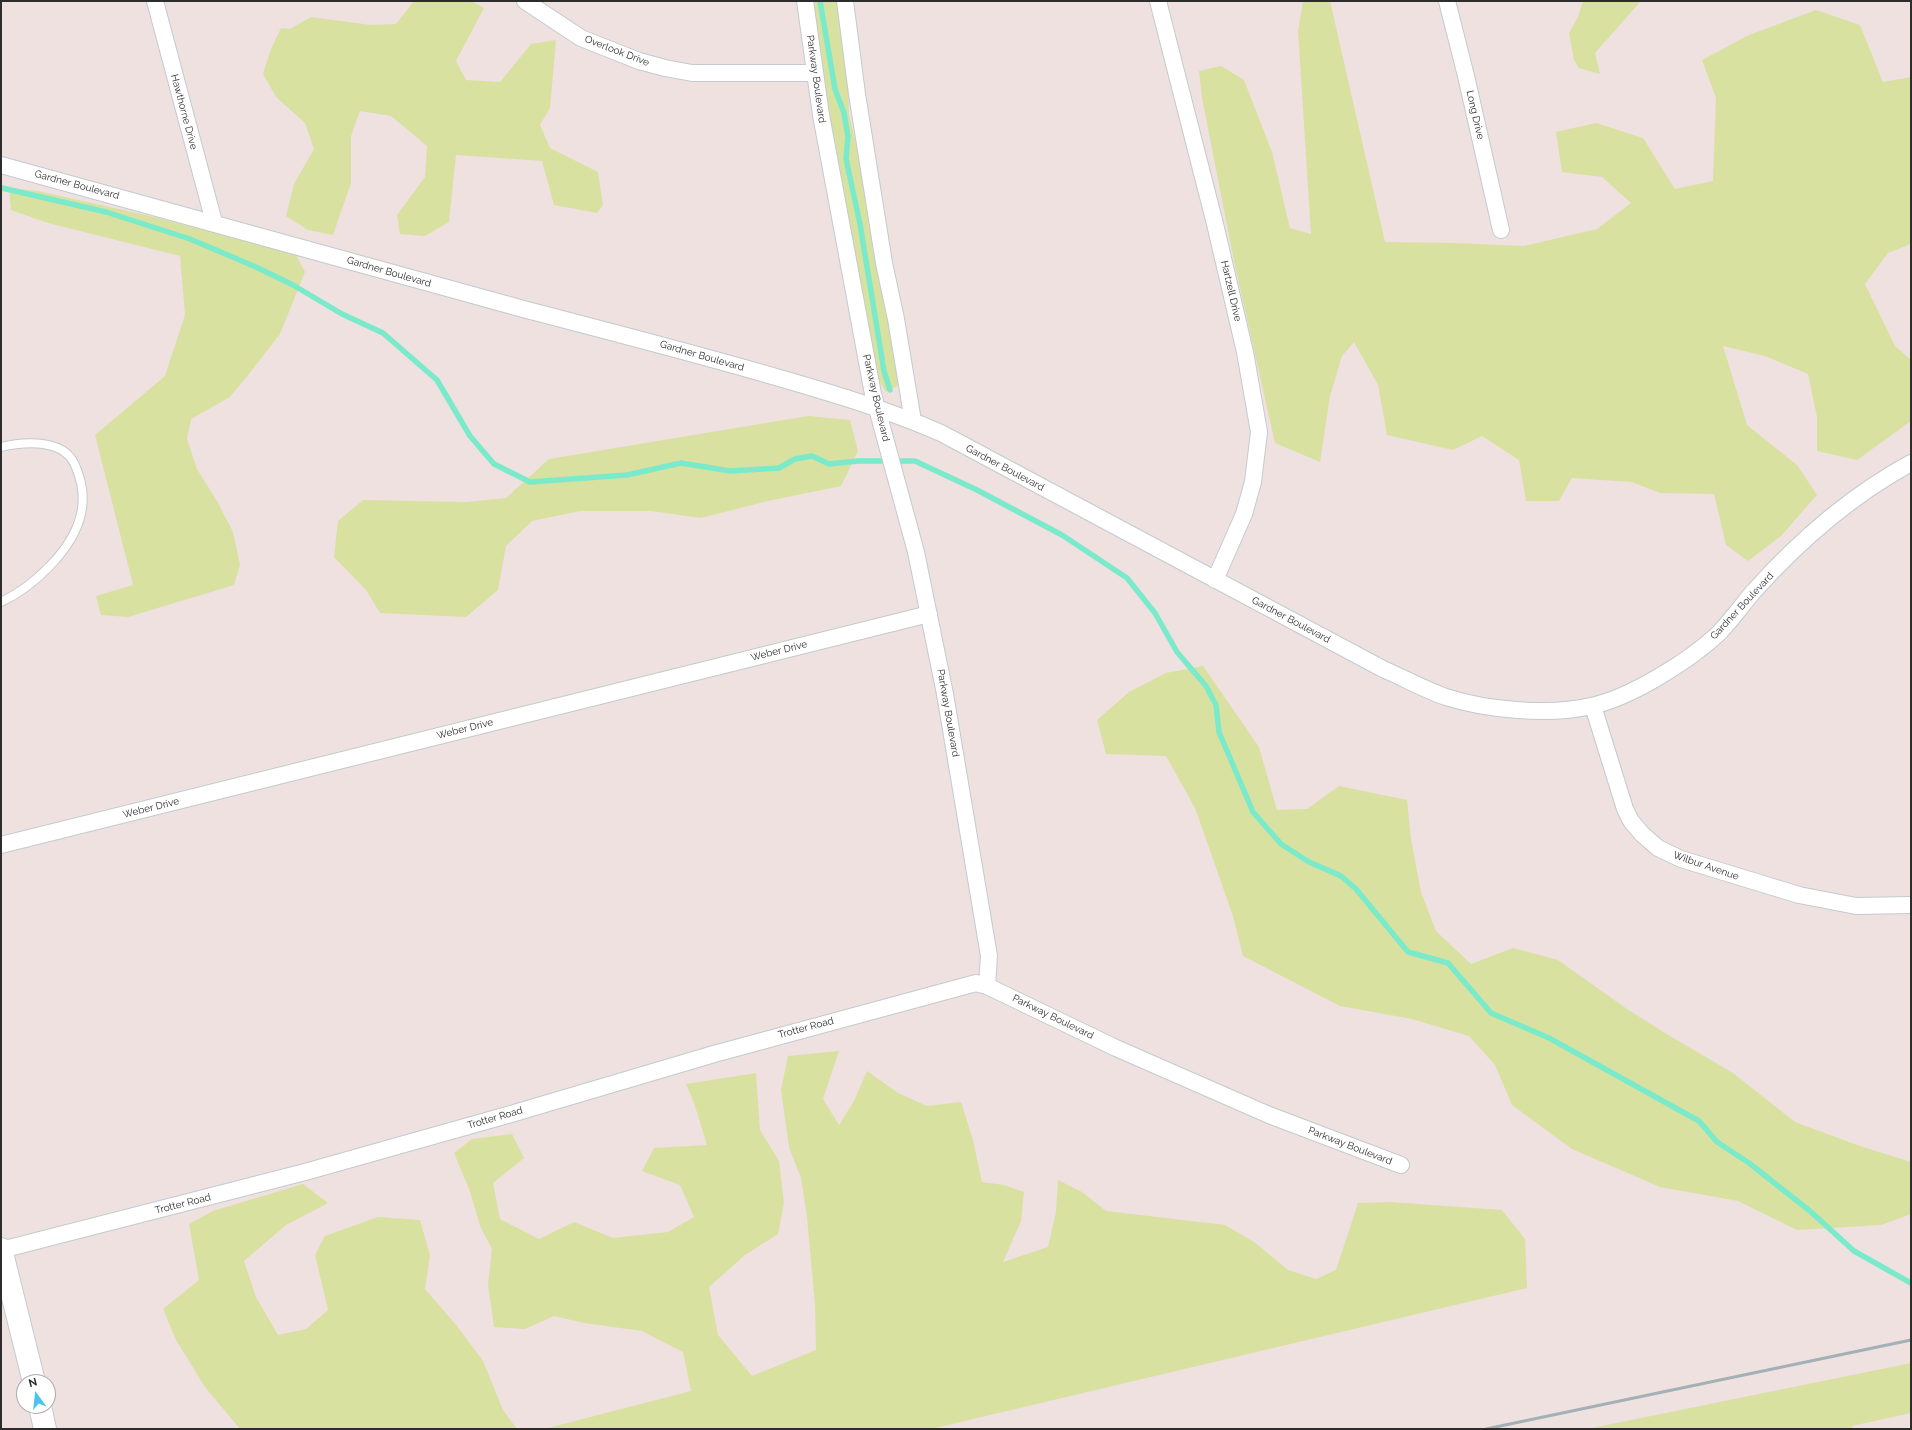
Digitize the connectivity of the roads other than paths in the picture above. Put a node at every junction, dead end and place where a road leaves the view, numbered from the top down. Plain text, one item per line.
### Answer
1 (155, 1) edge
2 (526, 1) edge
3 (805, 1) edge
4 (845, 1) edge
5 (1158, 1) edge
6 (1447, 1) edge
7 (815, 73) junction
8 (1, 165) edge
9 (214, 222) junction
10 (1501, 230) dead end
11 (877, 408) junction
12 (913, 421) junction
13 (1, 447) edge
14 (1911, 463) edge
15 (1215, 580) junction
16 (1, 602) edge
17 (929, 614) junction
18 (1593, 706) junction
19 (1, 845) edge
20 (1911, 905) edge
21 (987, 986) junction
22 (1401, 1165) dead end
23 (1, 1250) edge
24 (32, 1374) edge
25 (42, 1414) edge
26 (45, 1429) edge

1 - 9 street, Hawthorne Drive
2 - 7 street, Overlook Drive
3 - 7 street, Parkway Boulevard
4 - 12 street
5 - 15 street, Hartzell Drive
6 - 10 street, Long Drive
7 - 11 street, Parkway Boulevard
8 - 9 street, Gardner Boulevard
9 - 11 street, Gardner Boulevard
11 - 12 street, Gardner Boulevard
11 - 17 street, Parkway Boulevard
12 - 15 street, Gardner Boulevard
13 - 16 lane
14 - 18 street, Gardner Boulevard
15 - 18 street, Gardner Boulevard
17 - 19 street, Weber Drive
17 - 21 street, Parkway Boulevard
18 - 20 street, Wilbur Avenue
21 - 22 street, Parkway Boulevard
21 - 23 street, Trotter Road
23 - 24 main road
25 - 26 main road

